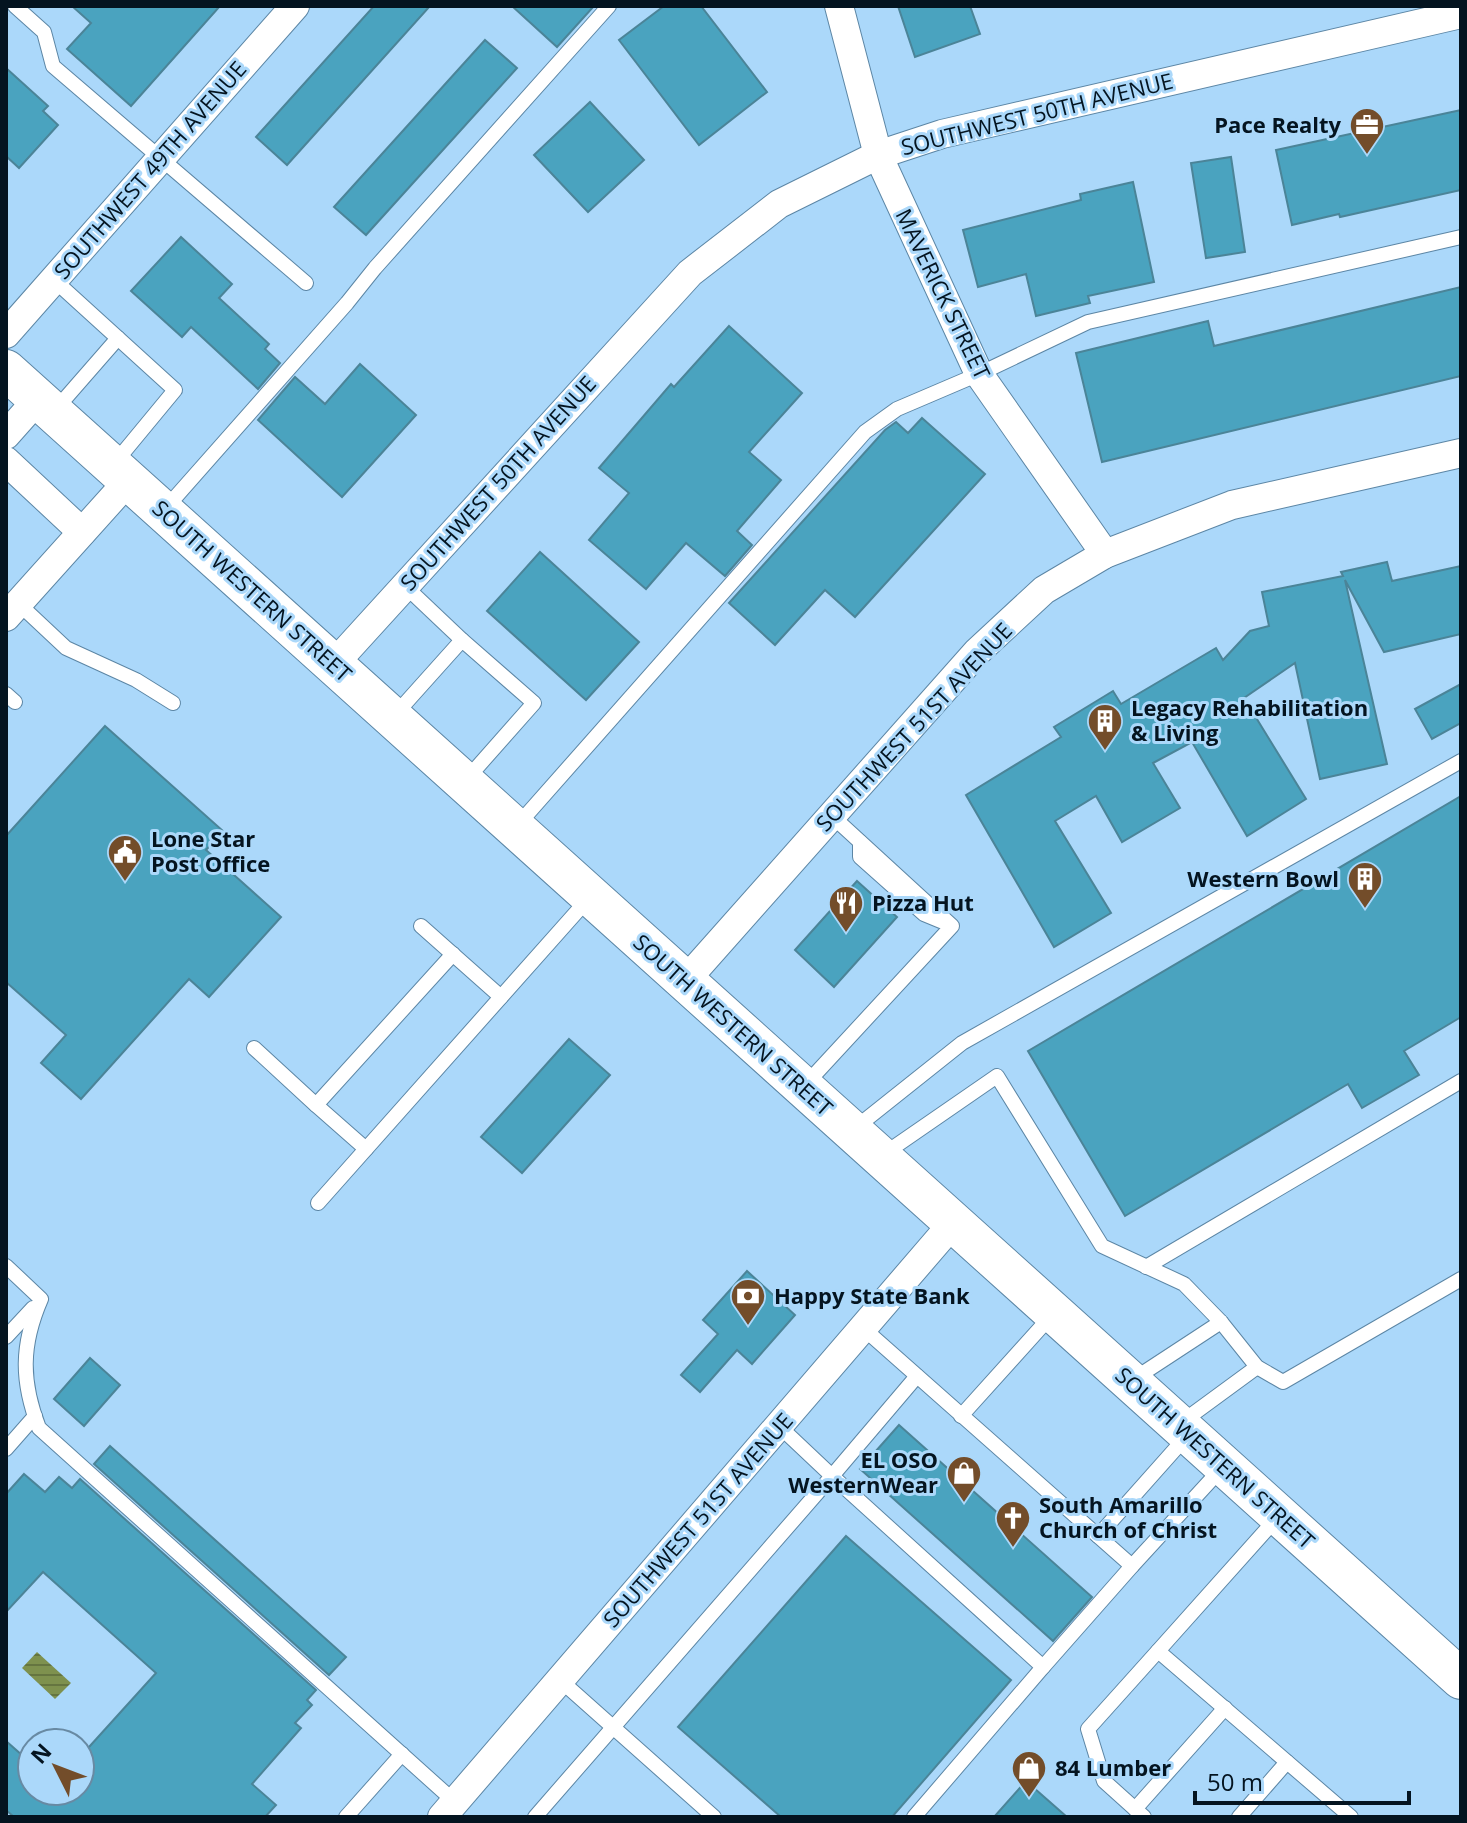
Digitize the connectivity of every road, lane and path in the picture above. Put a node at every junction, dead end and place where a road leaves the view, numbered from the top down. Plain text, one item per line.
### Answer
1 (15, 6) edge
2 (295, 6) edge
3 (609, 6) edge
4 (839, 6) edge
5 (1461, 14) edge
6 (878, 155) junction
7 (160, 158) junction
8 (1461, 237) edge
9 (54, 280) junction
10 (306, 283) dead end
11 (6, 334) edge
12 (118, 338) junction
13 (6, 370) edge
14 (979, 374) junction
15 (46, 406) junction
16 (6, 435) edge
17 (1461, 453) edge
18 (6, 461) edge
19 (121, 473) junction
20 (163, 511) junction
21 (82, 532) junction
22 (1105, 554) junction
23 (405, 586) junction
24 (12, 610) edge
25 (462, 640) junction
26 (334, 664) junction
27 (173, 703) dead end
28 (393, 717) junction
29 (1461, 761) edge
30 (464, 782) junction
31 (832, 816) junction
32 (515, 828) junction
33 (591, 896) junction
34 (421, 926) dead end
35 (453, 954) junction
36 (685, 981) junction
37 (501, 997) junction
38 (254, 1048) dead end
39 (1461, 1081) edge
40 (803, 1087) junction
41 (316, 1105) junction
42 (866, 1144) junction
43 (366, 1149) junction
44 (318, 1203) dead end
45 (954, 1222) junction
46 (6, 1266) edge
47 (1146, 1267) junction
48 (1461, 1279) edge
49 (41, 1299) junction
50 (1054, 1312) junction
51 (1221, 1322) junction
52 (863, 1328) junction
53 (6, 1337) edge
54 (1257, 1367) junction
55 (917, 1376) junction
56 (1130, 1381) junction
57 (35, 1416) junction
58 (961, 1416) junction
59 (779, 1426) junction
60 (1184, 1430) junction
61 (6, 1449) edge
62 (1224, 1466) junction
63 (832, 1476) junction
64 (1279, 1516) junction
65 (1098, 1536) junction
66 (1132, 1566) junction
67 (1158, 1651) junction
68 (1043, 1667) junction
69 (1461, 1679) edge
70 (560, 1680) junction
71 (1225, 1708) junction
72 (614, 1727) junction
73 (402, 1754) junction
74 (1287, 1762) junction
75 (449, 1810) edge
76 (1139, 1813) edge
77 (346, 1817) edge
78 (535, 1817) edge
79 (714, 1817) edge
80 (914, 1817) edge
81 (1239, 1817) edge
82 (1351, 1817) edge

1 - 7 lane
2 - 7 street, SOUTHWEST 49TH AVENUE
3 - 20 lane
4 - 6 street, MAVERICK STREET
5 - 6 street, SOUTHWEST 50TH AVENUE
6 - 14 street, MAVERICK STREET
6 - 23 street, SOUTHWEST 50TH AVENUE
7 - 9 street, SOUTHWEST 49TH AVENUE
7 - 10 lane
8 - 14 lane
9 - 11 street, SOUTHWEST 49TH AVENUE
9 - 12 lane
12 - 15 lane
12 - 19 lane
13 - 15 main road, SOUTH WESTERN STREET
14 - 22 street, MAVERICK STREET
14 - 32 lane
15 - 16 street
15 - 19 main road, SOUTH WESTERN STREET
17 - 22 street, SOUTHWEST 51ST AVENUE
18 - 21 street
19 - 20 main road, SOUTH WESTERN STREET
19 - 21 street
20 - 26 main road, SOUTH WESTERN STREET
21 - 24 street
22 - 31 street, SOUTHWEST 51ST AVENUE
23 - 25 lane
23 - 26 street, SOUTHWEST 50TH AVENUE
24 - 27 lane
25 - 28 lane
25 - 30 lane
26 - 28 main road, SOUTH WESTERN STREET
28 - 30 main road, SOUTH WESTERN STREET
29 - 42 lane
30 - 32 main road, SOUTH WESTERN STREET
31 - 36 street, SOUTHWEST 51ST AVENUE
31 - 40 lane
32 - 33 main road, SOUTH WESTERN STREET
33 - 36 main road, SOUTH WESTERN STREET
33 - 37 lane
34 - 35 lane
35 - 37 lane
35 - 41 lane
36 - 40 main road, SOUTH WESTERN STREET
37 - 43 lane
38 - 41 lane
39 - 47 lane
40 - 42 main road, SOUTH WESTERN STREET
41 - 43 lane
42 - 45 main road, SOUTH WESTERN STREET
42 - 47 lane
43 - 44 lane
45 - 50 main road, SOUTH WESTERN STREET
45 - 52 street, SOUTHWEST 51ST AVENUE
46 - 49 lane
47 - 51 lane
48 - 54 lane
49 - 53 lane
49 - 57 lane
50 - 56 main road, SOUTH WESTERN STREET
50 - 58 lane
51 - 54 lane
51 - 56 lane
52 - 55 lane
52 - 59 street, SOUTHWEST 51ST AVENUE
54 - 60 lane
55 - 58 lane
55 - 63 lane
56 - 60 main road, SOUTH WESTERN STREET
57 - 61 lane
57 - 73 lane
58 - 65 lane
59 - 63 lane
59 - 70 street, SOUTHWEST 51ST AVENUE
60 - 62 main road, SOUTH WESTERN STREET
60 - 65 lane
62 - 64 main road, SOUTH WESTERN STREET
62 - 66 lane
63 - 68 lane
63 - 72 lane
64 - 67 lane
64 - 69 main road, SOUTH WESTERN STREET
65 - 66 lane
66 - 68 lane
67 - 71 lane
67 - 76 lane
68 - 80 lane
70 - 72 lane
70 - 75 street, SOUTHWEST 51ST AVENUE
71 - 74 lane
71 - 76 lane
72 - 78 lane
72 - 79 lane
73 - 75 lane
73 - 77 lane
74 - 81 lane
74 - 82 lane

